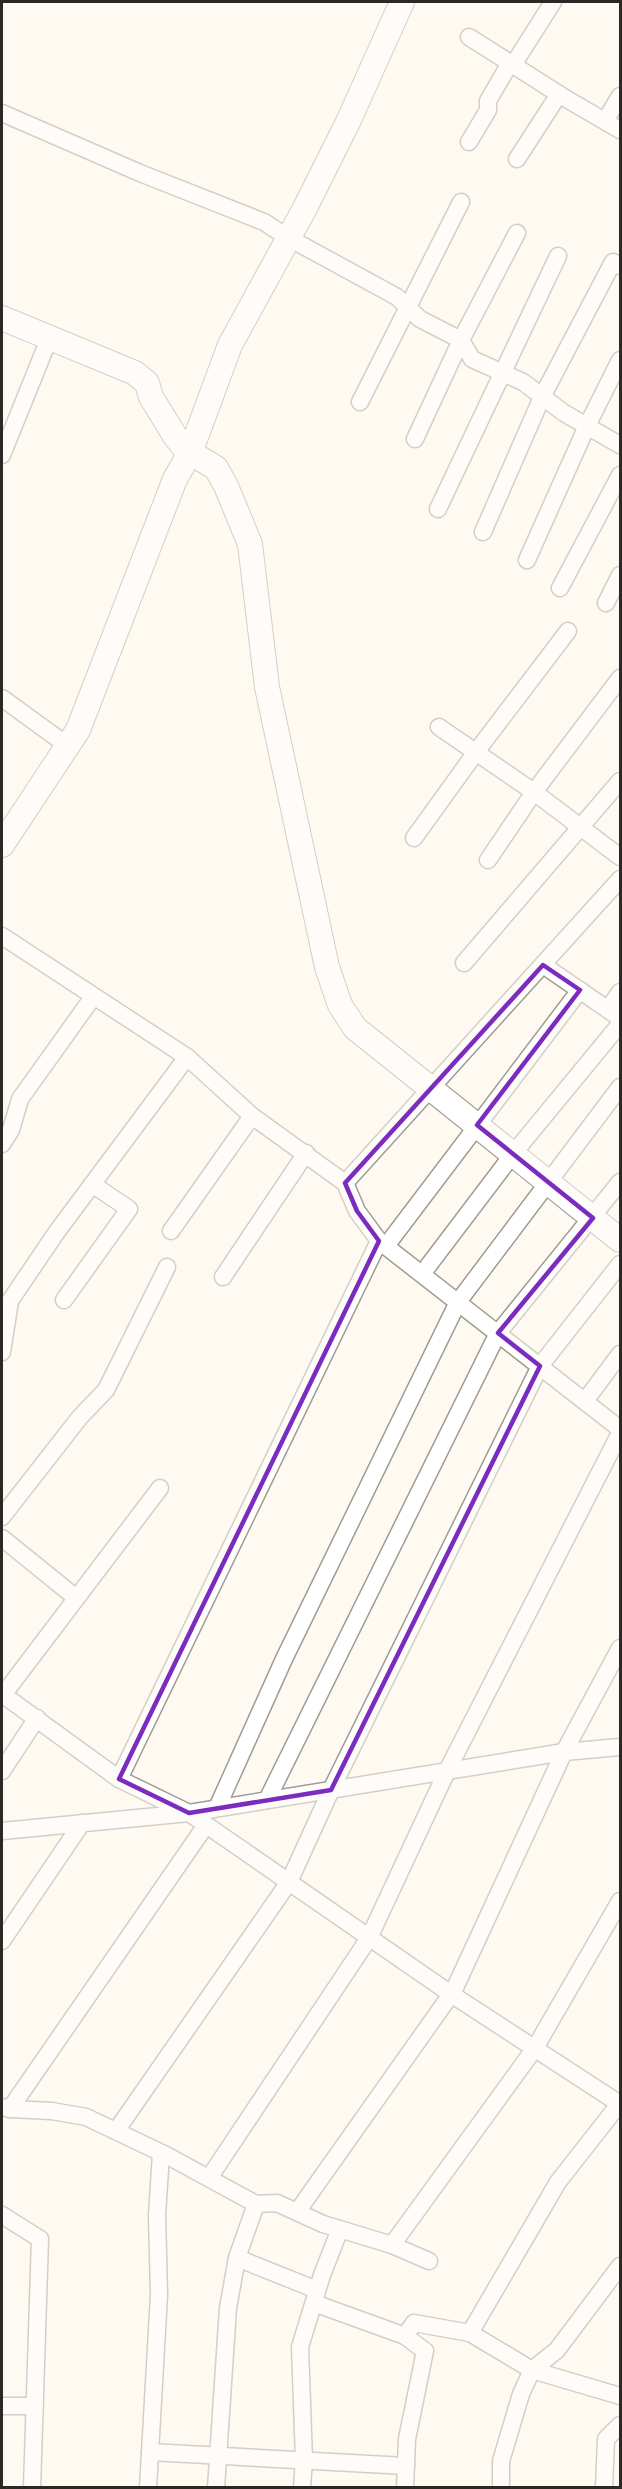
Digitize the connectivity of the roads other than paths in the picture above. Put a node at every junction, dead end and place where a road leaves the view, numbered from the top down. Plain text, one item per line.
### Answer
1 (402, 2) edge
2 (553, 2) edge
3 (469, 37) dead end
4 (512, 64) junction
5 (559, 94) junction
6 (621, 96) edge
7 (2, 113) edge
8 (605, 121) junction
9 (621, 130) edge
10 (469, 142) dead end
11 (517, 159) dead end
12 (461, 202) dead end
13 (517, 233) dead end
14 (287, 237) junction
15 (558, 256) dead end
16 (621, 266) edge
17 (408, 308) junction
18 (2, 318) edge
19 (49, 339) junction
20 (461, 340) junction
21 (621, 360) edge
22 (502, 373) junction
23 (542, 397) junction
24 (360, 402) dead end
25 (586, 426) junction
26 (415, 439) dead end
27 (621, 445) edge
28 (190, 453) junction
29 (2, 455) edge
30 (621, 475) edge
31 (438, 509) dead end
32 (483, 532) dead end
33 (527, 560) dead end
34 (621, 574) edge
35 (560, 588) dead end
36 (606, 603) dead end
37 (568, 632) dead end
38 (621, 678) edge
39 (2, 698) edge
40 (439, 726) dead end
41 (68, 746) junction
42 (476, 752) junction
43 (621, 781) edge
44 (534, 792) junction
45 (580, 827) junction
46 (414, 838) dead end
47 (3, 840) edge
48 (621, 857) edge
49 (488, 860) dead end
50 (621, 879) edge
51 (2, 936) edge
52 (464, 963) dead end
53 (543, 965) junction
54 (580, 990) junction
55 (621, 992) edge
56 (93, 996) junction
57 (614, 1013) edge
58 (621, 1024) edge
59 (187, 1057) junction
60 (621, 1087) edge
61 (432, 1089) junction
62 (252, 1116) junction
63 (477, 1125) junction
64 (2, 1144) edge
65 (306, 1154) junction
66 (513, 1154) junction
67 (549, 1182) junction
68 (621, 1182) edge
69 (345, 1183) junction
70 (92, 1184) junction
71 (593, 1218) junction
72 (171, 1231) dead end
73 (621, 1240) edge
74 (383, 1244) junction
75 (621, 1264) edge
76 (167, 1267) dead end
77 (422, 1274) junction
78 (223, 1277) dead end
79 (64, 1300) dead end
80 (458, 1302) junction
81 (498, 1333) junction
82 (2, 1352) edge
83 (621, 1354) edge
84 (540, 1366) junction
85 (585, 1401) junction
86 (621, 1431) edge
87 (160, 1488) dead end
88 (2, 1517) edge
89 (2, 1538) edge
90 (75, 1597) junction
91 (621, 1648) edge
92 (2, 1694) edge
93 (37, 1718) junction
94 (621, 1747) edge
95 (564, 1752) junction
96 (2, 1771) edge
97 (447, 1771) junction
98 (119, 1779) junction
99 (331, 1790) junction
100 (267, 1800) junction
101 (217, 1808) junction
102 (189, 1813) junction
103 (82, 1823) junction
104 (206, 1825) junction
105 (2, 1832) edge
106 (289, 1882) junction
107 (621, 1901) edge
108 (369, 1938) junction
109 (2, 1941) edge
110 (451, 1994) junction
111 (535, 2048) junction
112 (620, 2103) edge
113 (6, 2108) edge
114 (116, 2131) junction
115 (161, 2152) junction
116 (208, 2178) junction
117 (256, 2204) junction
118 (297, 2212) junction
119 (2, 2215) edge
120 (340, 2229) junction
121 (392, 2245) junction
122 (237, 2258) junction
123 (429, 2260) dead end
124 (621, 2266) edge
125 (316, 2297) junction
126 (470, 2333) junction
127 (405, 2336) junction
128 (532, 2370) junction
129 (621, 2396) edge
130 (2, 2406) edge
131 (35, 2406) junction
132 (621, 2425) edge
133 (150, 2452) junction
134 (218, 2456) junction
135 (303, 2460) junction
136 (406, 2466) junction
137 (32, 2487) edge
138 (148, 2487) edge
139 (216, 2487) edge
140 (302, 2487) edge
141 (405, 2487) edge
142 (501, 2487) edge
143 (604, 2487) edge

1 - 14 street
2 - 4 street
3 - 4 street
4 - 5 street
4 - 10 street
5 - 8 street
5 - 11 street
6 - 8 street
7 - 14 street
8 - 9 street
12 - 17 street
13 - 20 street
14 - 17 street
14 - 28 street
15 - 22 street
16 - 23 street
17 - 20 street
17 - 24 street
18 - 19 street
19 - 28 street
19 - 29 street
20 - 22 street
20 - 26 street
21 - 25 street
22 - 23 street
22 - 31 street
23 - 25 street
23 - 32 street
25 - 27 street
25 - 33 street
28 - 41 street
28 - 61 street
30 - 35 street
34 - 36 street
37 - 42 street
38 - 44 street
39 - 41 street
40 - 42 street
41 - 47 street
42 - 44 street
42 - 46 street
43 - 45 street
44 - 45 street
44 - 49 street
45 - 48 street
45 - 52 street
50 - 53 street
51 - 56 street
53 - 54 street
53 - 61 street
54 - 57 street
54 - 63 street
55 - 57 street
56 - 59 street
56 - 64 street
58 - 66 street
59 - 62 street
59 - 70 street
60 - 67 street
61 - 63 street
61 - 69 street
62 - 65 street
62 - 72 street
63 - 66 street
63 - 74 street
65 - 69 street
65 - 78 street
66 - 67 street
66 - 77 street
67 - 71 street
67 - 80 street
68 - 71 street
69 - 74 street
70 - 79 street
70 - 82 street
71 - 73 street
71 - 81 street
74 - 77 street
74 - 98 street
75 - 84 street
76 - 88 street
77 - 80 street
80 - 81 street
80 - 101 street
81 - 84 street
81 - 100 street
83 - 85 street
84 - 85 street
84 - 99 street
85 - 86 street
86 - 97 street
87 - 90 street
89 - 90 street
90 - 92 street
91 - 95 street
92 - 93 street
93 - 96 street
93 - 98 street
94 - 95 street
95 - 97 street
95 - 110 street
97 - 99 street
97 - 108 street
98 - 102 street
99 - 100 street
99 - 106 street
100 - 101 street
101 - 102 street
102 - 103 street
102 - 104 street
103 - 105 street
103 - 109 street
104 - 106 street
104 - 113 street
106 - 108 street
106 - 114 street
107 - 111 street
108 - 110 street
108 - 116 street
110 - 111 street
110 - 118 street
111 - 112 street
111 - 121 street
112 - 126 street
113 - 114 street
114 - 115 street
115 - 116 street
115 - 133 street
116 - 117 street
117 - 118 street
117 - 122 street
118 - 120 street
119 - 131 street
120 - 121 street
120 - 125 street
121 - 123 street
122 - 125 street
122 - 134 street
124 - 128 street
125 - 127 street
125 - 135 street
126 - 127 street
126 - 128 street
127 - 136 street
128 - 129 street
128 - 142 street
130 - 131 street
131 - 137 street
132 - 143 street
133 - 134 street
133 - 138 street
134 - 135 street
134 - 139 street
135 - 136 street
135 - 140 street
136 - 141 street

